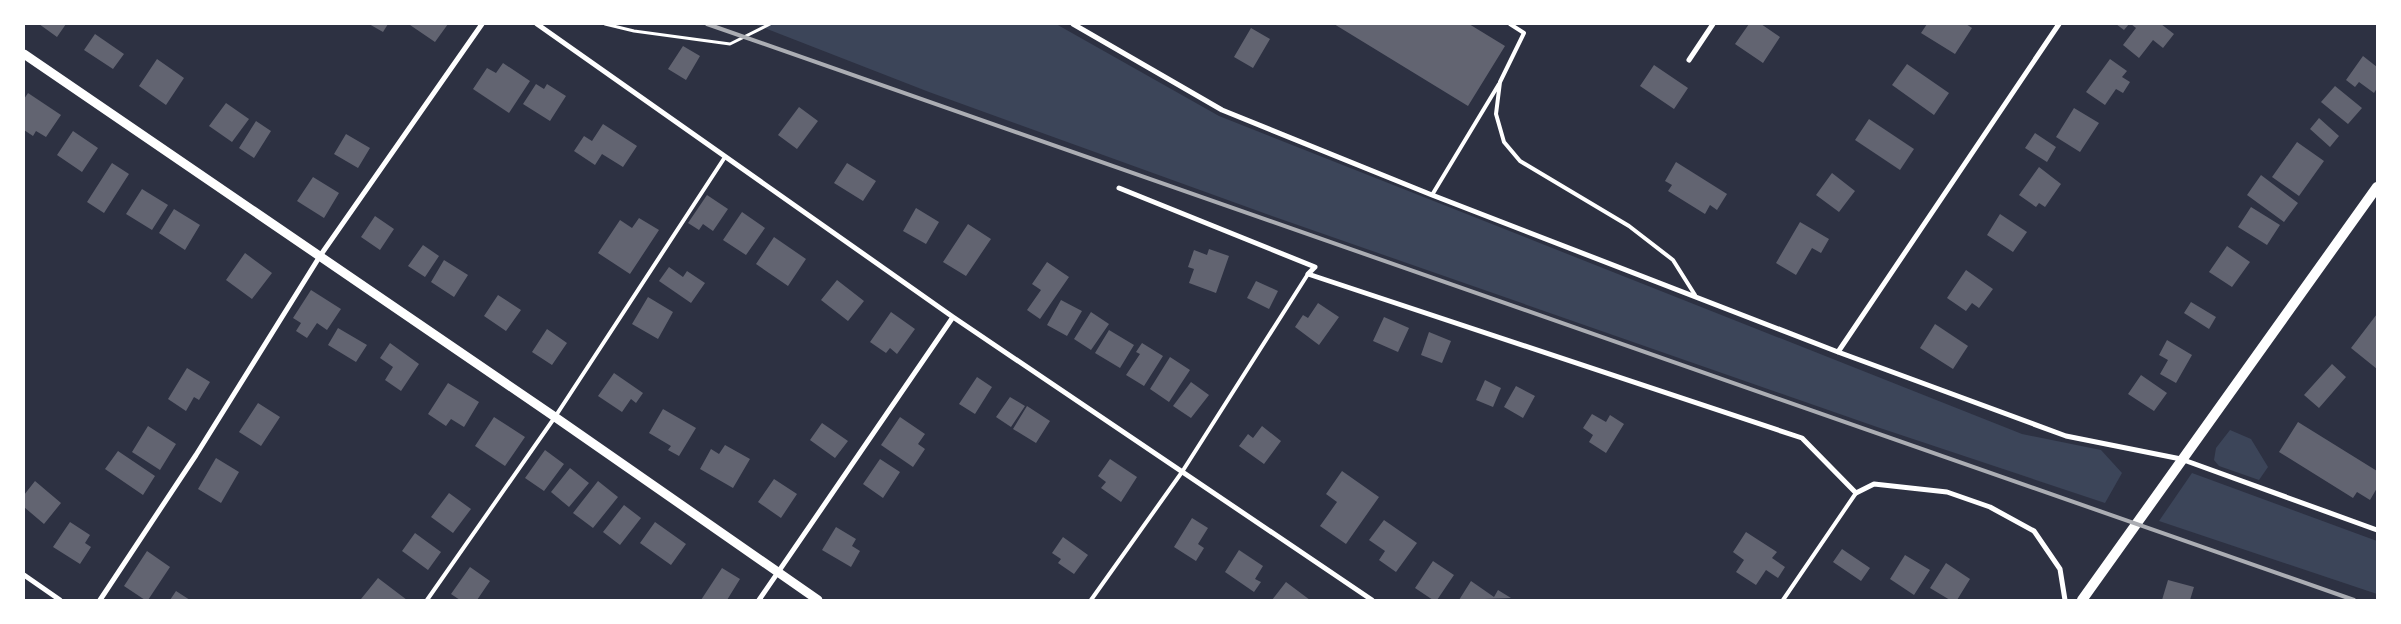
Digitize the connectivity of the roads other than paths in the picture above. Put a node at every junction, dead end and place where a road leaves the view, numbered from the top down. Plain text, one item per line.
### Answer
1 (482, 24) edge
2 (538, 24) edge
3 (1073, 24) edge
4 (1510, 24) edge
5 (1713, 24) edge
6 (2059, 24) edge
7 (24, 54) edge
8 (1689, 60) dead end
9 (1500, 82) junction
10 (725, 157) junction
11 (2377, 187) edge
12 (1119, 188) dead end
13 (1432, 195) junction
14 (2372, 201) edge
15 (320, 256) junction
16 (1308, 274) junction
17 (1695, 295) junction
18 (954, 317) junction
19 (1838, 352) junction
20 (555, 417) junction
21 (2181, 459) junction
22 (1182, 472) junction
23 (1856, 493) junction
24 (2377, 530) edge
25 (778, 573) junction
26 (24, 575) edge
27 (60, 600) edge
28 (100, 600) edge
29 (427, 600) edge
30 (759, 600) edge
31 (818, 600) edge
32 (1091, 600) edge
33 (1372, 600) edge
34 (1783, 600) edge
35 (2065, 600) edge
36 (2082, 600) edge

1 - 15 street
2 - 10 street
3 - 13 street
4 - 9 lane
5 - 8 street
6 - 19 street
7 - 15 street
9 - 13 lane
9 - 17 lane
10 - 18 street
10 - 20 lane
11 - 14 main road
12 - 16 street
13 - 17 street
14 - 21 main road
15 - 20 street
15 - 28 street
16 - 22 lane
16 - 23 street
17 - 19 street
18 - 22 street
18 - 25 street
19 - 21 street
20 - 25 street
20 - 29 lane
21 - 24 street
21 - 36 main road
22 - 32 lane
22 - 33 street
23 - 34 lane
23 - 35 street
25 - 30 street
25 - 31 street
26 - 27 street

